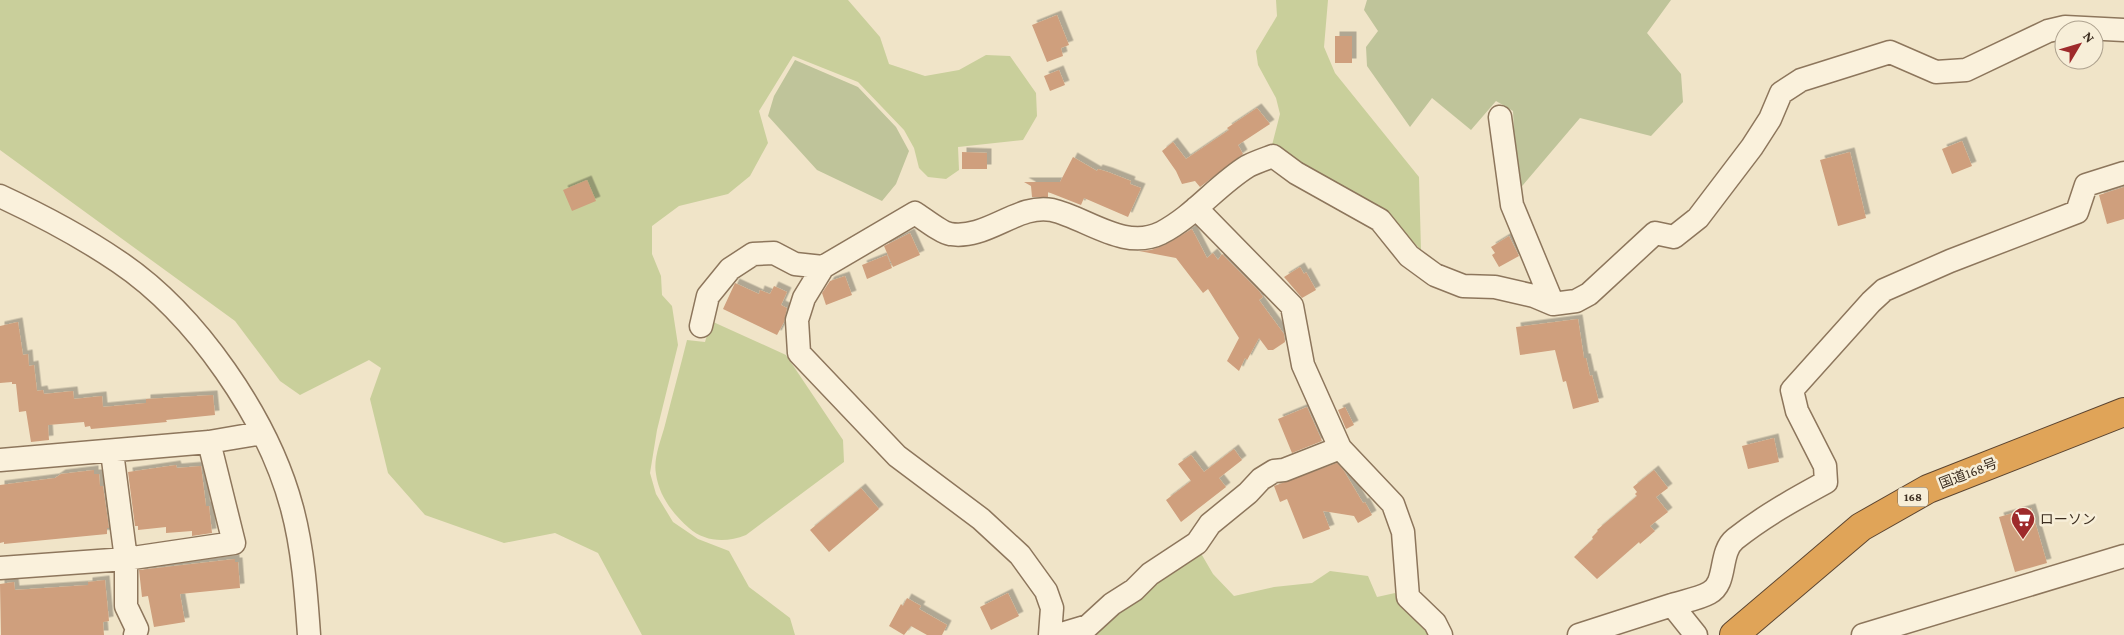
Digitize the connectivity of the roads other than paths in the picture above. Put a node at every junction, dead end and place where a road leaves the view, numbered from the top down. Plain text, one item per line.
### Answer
1 (2124, 30) edge
2 (1500, 117) dead end
3 (2124, 173) edge
4 (0, 196) edge
5 (1196, 208) junction
6 (823, 267) junction
7 (1553, 304) junction
8 (701, 326) dead end
9 (2124, 412) edge
10 (262, 433) junction
11 (209, 442) junction
12 (1340, 448) junction
13 (112, 452) junction
14 (0, 460) edge
15 (2124, 556) edge
16 (126, 560) junction
17 (0, 568) edge
18 (1672, 605) junction
19 (135, 635) edge
20 (309, 635) edge
21 (1050, 635) edge
22 (1058, 635) edge
23 (1441, 635) edge
24 (1579, 635) edge
25 (1696, 635) edge
26 (1734, 635) edge
27 (1864, 635) edge

1 - 7 street
2 - 7 street
3 - 18 street
4 - 10 street
5 - 6 street
5 - 7 street
5 - 12 street
6 - 8 street
6 - 21 street
9 - 26 highway, 国道168号 / 168
10 - 11 street
10 - 20 street
11 - 13 street
11 - 16 street
12 - 22 street
12 - 23 street
13 - 14 street
13 - 16 street
15 - 27 street
16 - 17 street
16 - 19 street
18 - 24 street
18 - 25 street

